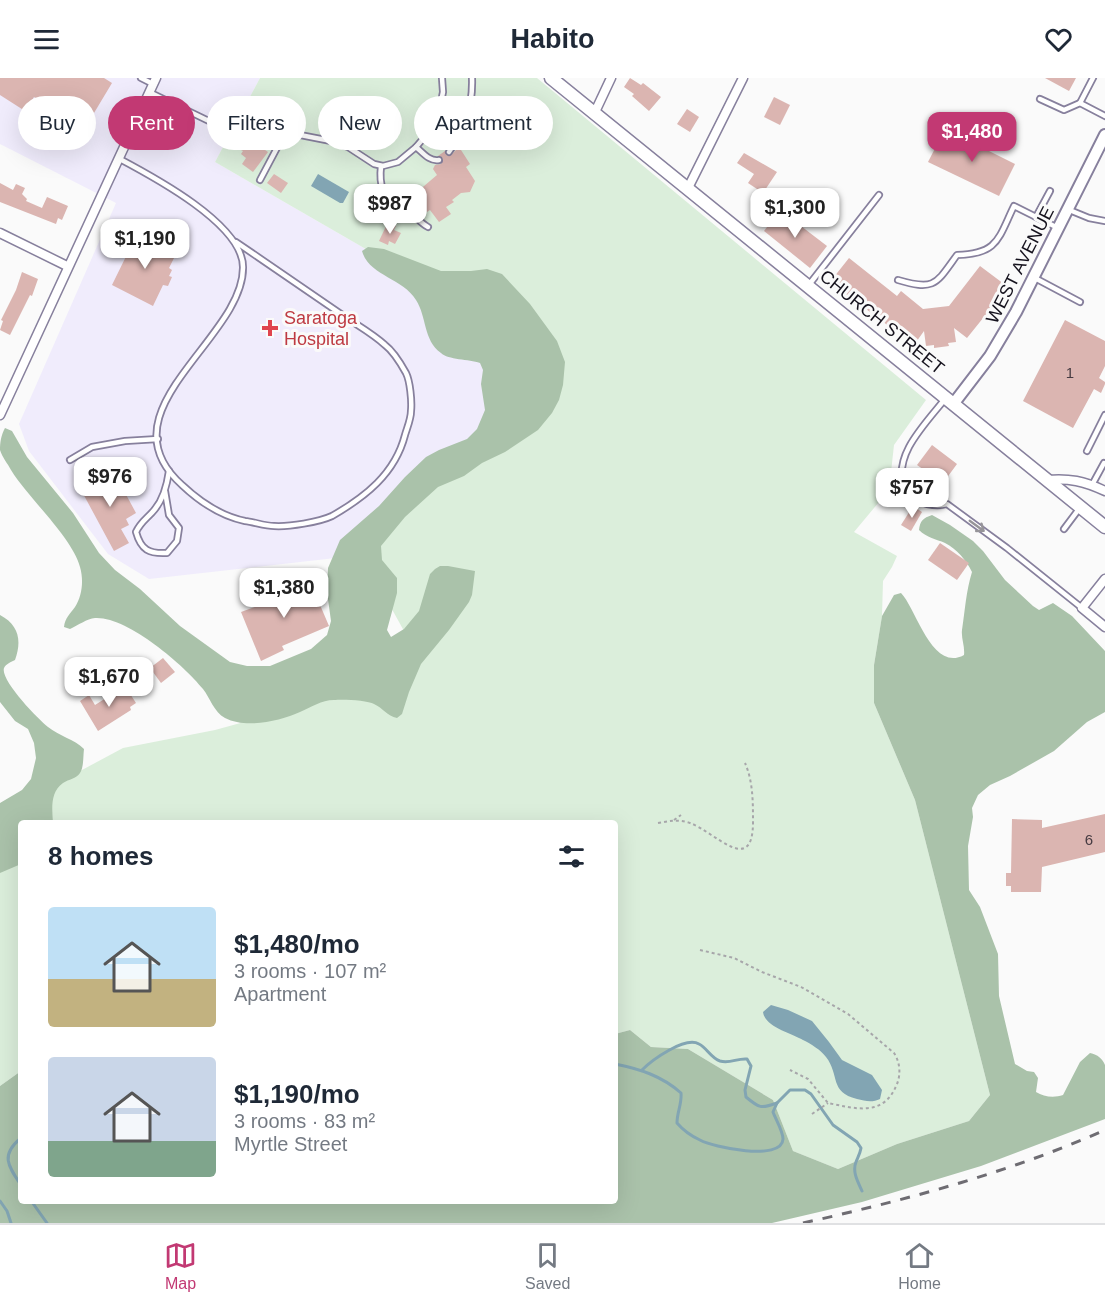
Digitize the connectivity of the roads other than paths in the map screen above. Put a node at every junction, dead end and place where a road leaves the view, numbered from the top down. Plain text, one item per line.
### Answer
1 (141, 78) edge
2 (442, 78) edge
3 (472, 78) edge
4 (551, 78) edge
5 (611, 78) edge
6 (743, 78) edge
7 (1093, 78) edge
8 (153, 84) edge
9 (442, 96) edge
10 (472, 96) edge
11 (1040, 99) dead end
12 (1080, 103) junction
13 (595, 112) junction
14 (1105, 116) edge
15 (207, 119) edge
16 (1105, 135) edge
17 (306, 136) edge
18 (414, 149) edge
19 (276, 150) edge
20 (419, 150) edge
21 (118, 158) junction
22 (439, 160) dead end
23 (381, 166) junction
24 (260, 180) dead end
25 (688, 188) junction
26 (1050, 191) dead end
27 (879, 195) dead end
28 (415, 201) dead end
29 (405, 208) junction
30 (1067, 209) junction
31 (1036, 217) junction
32 (1105, 221) edge
33 (428, 227) dead end
34 (1058, 228) junction
35 (0, 232) edge
36 (236, 242) junction
37 (67, 267) junction
38 (1033, 277) junction
39 (898, 280) dead end
40 (808, 286) junction
41 (1080, 302) dead end
42 (950, 400) junction
43 (0, 415) edge
44 (1105, 415) edge
45 (158, 439) junction
46 (1087, 451) dead end
47 (70, 460) dead end
48 (1104, 463) edge
49 (170, 471) junction
50 (1047, 480) junction
51 (1092, 485) junction
52 (165, 491) junction
53 (1105, 491) edge
54 (1080, 507) junction
55 (1105, 527) edge
56 (1064, 529) dead end
57 (1105, 579) edge
58 (1083, 608) junction
59 (1105, 627) edge

1 - 8 lane
2 - 9 lane
3 - 10 lane
4 - 13 main road, CHURCH STREET
5 - 13 street
6 - 25 street
7 - 12 lane
8 - 15 lane
8 - 21 street
11 - 12 lane
12 - 14 lane
13 - 25 main road, CHURCH STREET
16 - 30 street, WEST AVENUE
17 - 23 lane
18 - 23 lane
19 - 24 lane
20 - 22 lane
21 - 36 lane
21 - 37 street
23 - 29 lane
25 - 40 main road, CHURCH STREET
26 - 31 lane
27 - 40 lane
28 - 29 lane
29 - 33 lane
30 - 32 lane
30 - 34 street, WEST AVENUE
31 - 34 lane
31 - 39 lane
34 - 38 street, WEST AVENUE
35 - 37 street
36 - 45 lane
36 - 49 lane
37 - 43 street
38 - 41 lane
38 - 42 street, WEST AVENUE
40 - 42 main road, CHURCH STREET
42 - 50 main road, CHURCH STREET
42 -> 58 lane
44 - 46 lane
45 - 47 lane
45 - 49 lane
48 - 51 lane
49 - 52 lane
50 - 51 street
50 - 54 main road, CHURCH STREET
51 - 53 street
52 - 52 lane
54 - 55 main road, CHURCH STREET
54 - 56 lane
57 - 58 street
58 - 59 street

